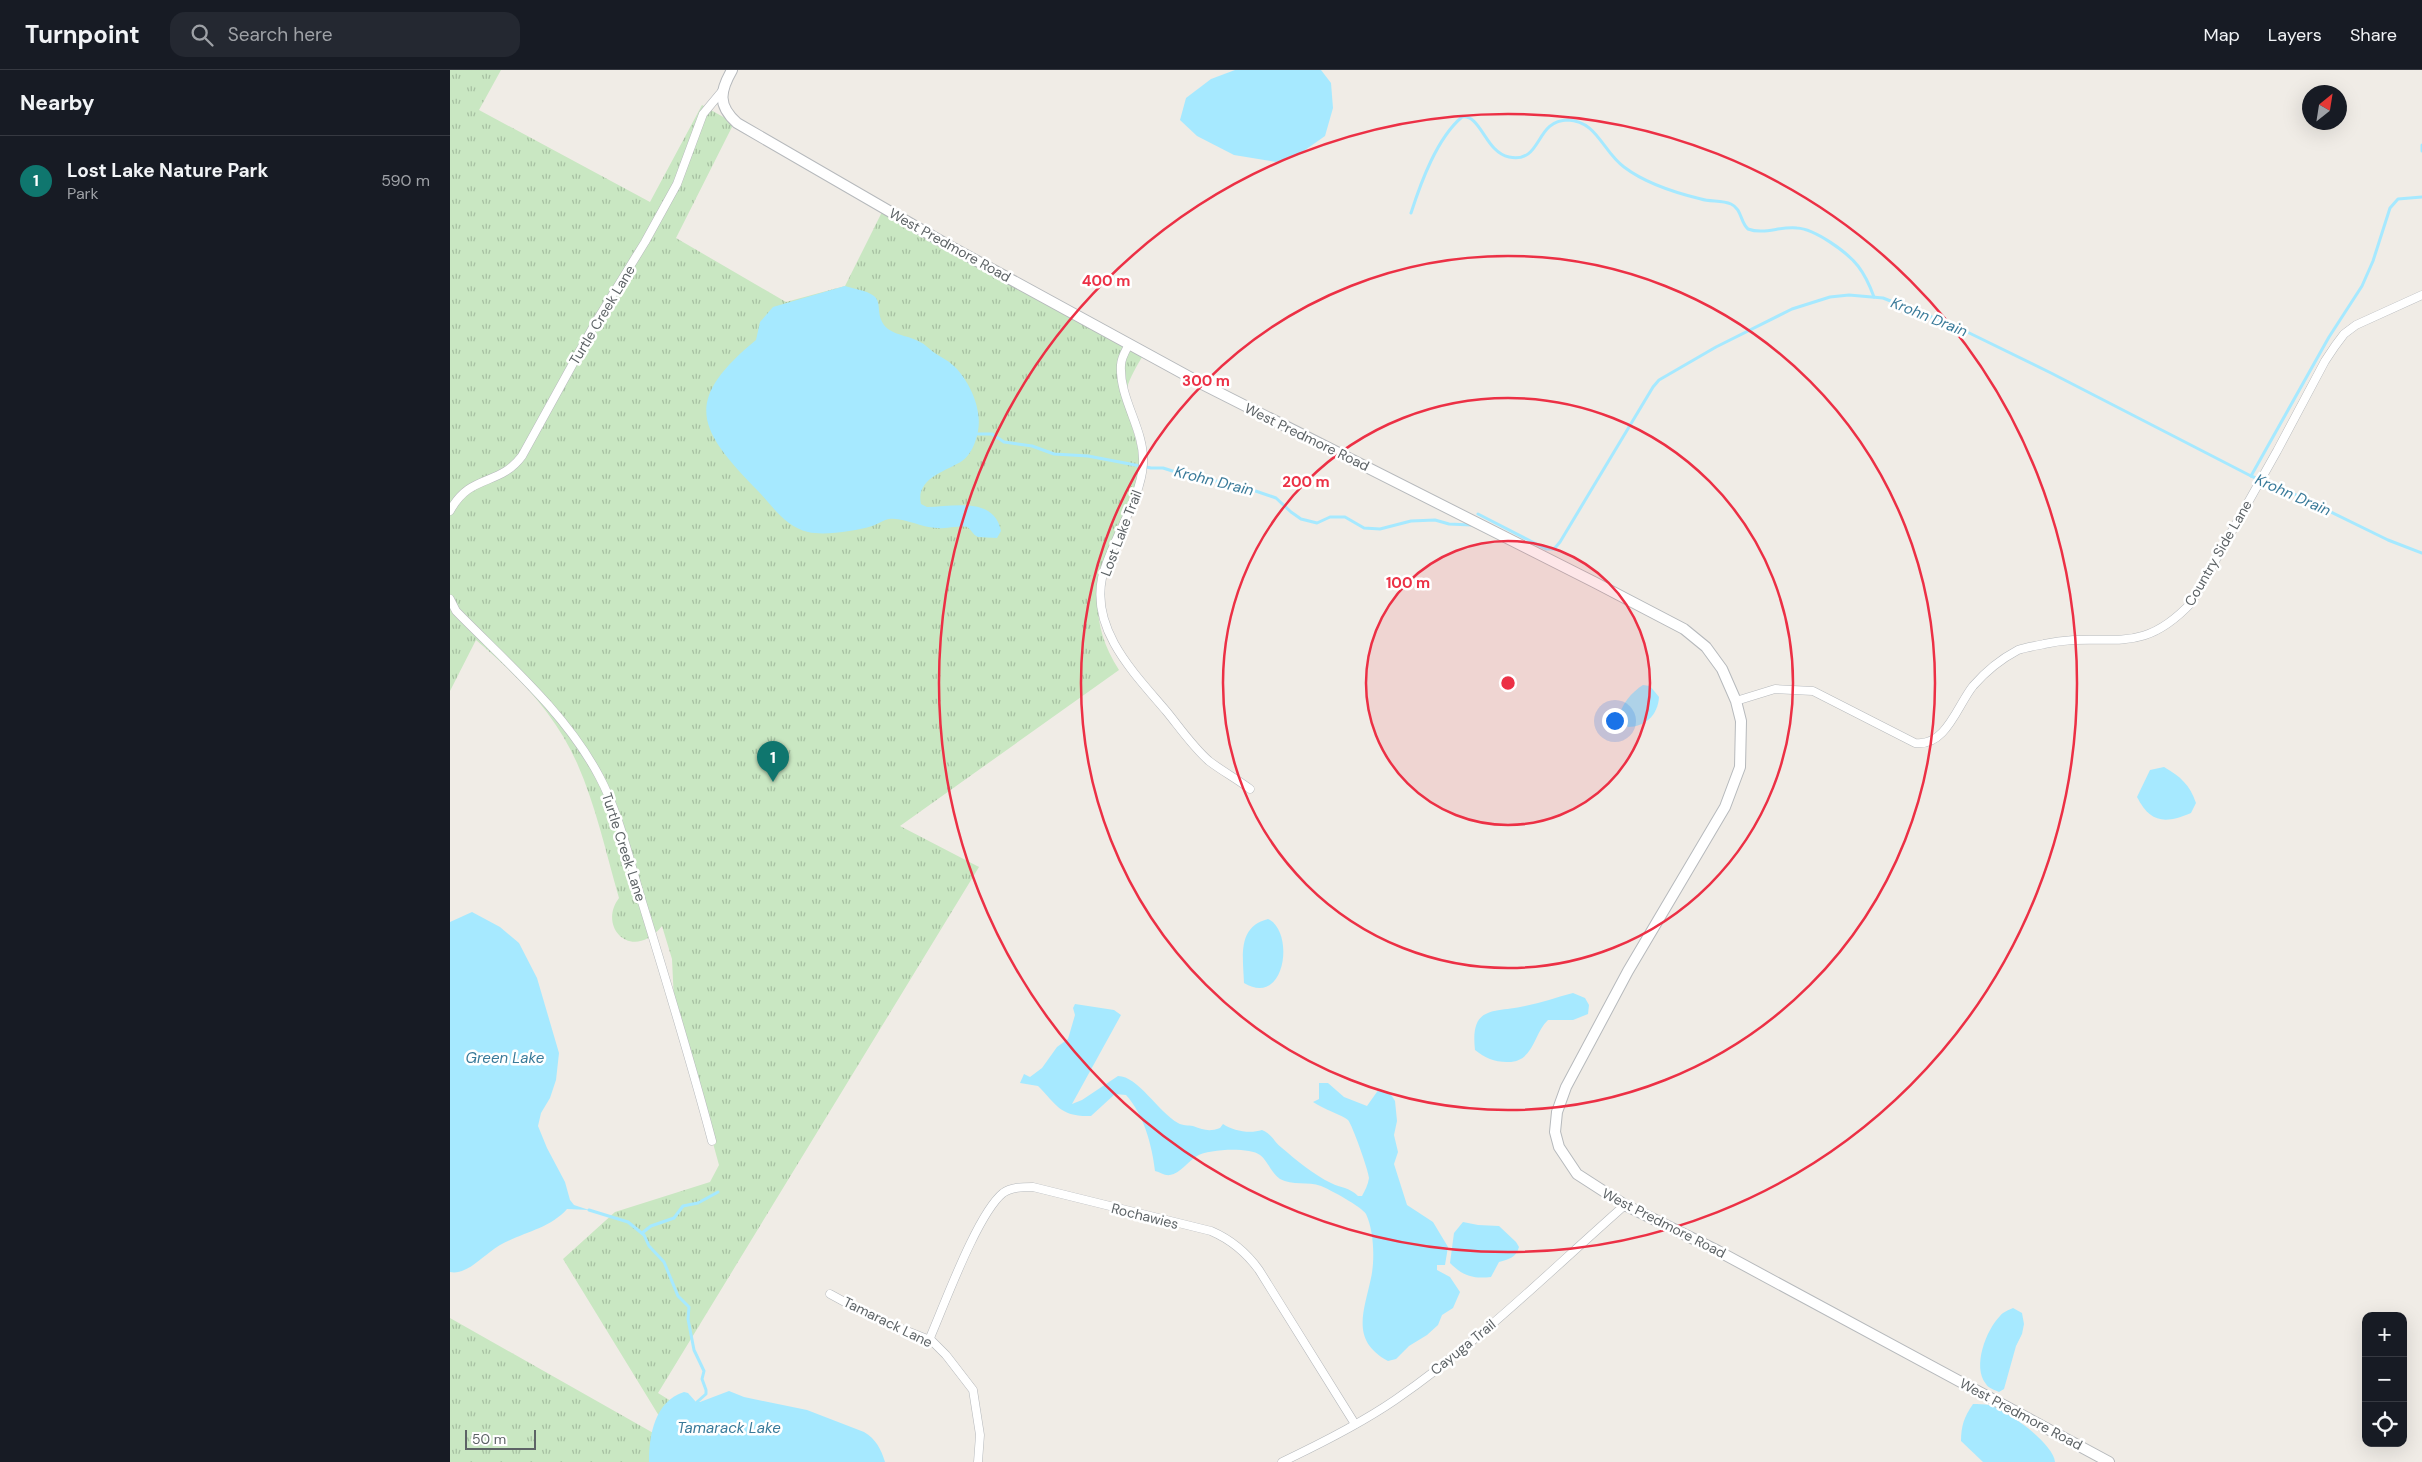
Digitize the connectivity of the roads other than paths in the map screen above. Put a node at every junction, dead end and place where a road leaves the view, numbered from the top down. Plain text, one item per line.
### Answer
1 (732, 70) edge
2 (723, 90) junction
3 (2422, 296) edge
4 (1129, 344) junction
5 (450, 511) edge
6 (450, 599) edge
7 (1736, 701) junction
8 (1250, 789) dead end
9 (712, 1141) dead end
10 (1625, 1205) junction
11 (830, 1294) dead end
12 (929, 1340) junction
13 (1355, 1424) junction
14 (978, 1462) edge
15 (1282, 1462) edge
16 (2109, 1462) edge

1 - 2 street
2 - 4 street, West Predmore Road
2 - 5 street, Turtle Creek Lane
3 - 7 street, Country Side Lane
4 - 7 street, West Predmore Road
4 - 8 street, Lost Lake Trail
6 - 9 street, Turtle Creek Lane
7 - 10 street, West Predmore Road
10 - 13 street, Cayuga Trail
10 - 16 street, West Predmore Road
11 - 12 street, Tamarack Lane
12 - 13 street, Rochawies
12 - 14 street, Tamarack Lane
13 - 15 street, Cayuga Trail

